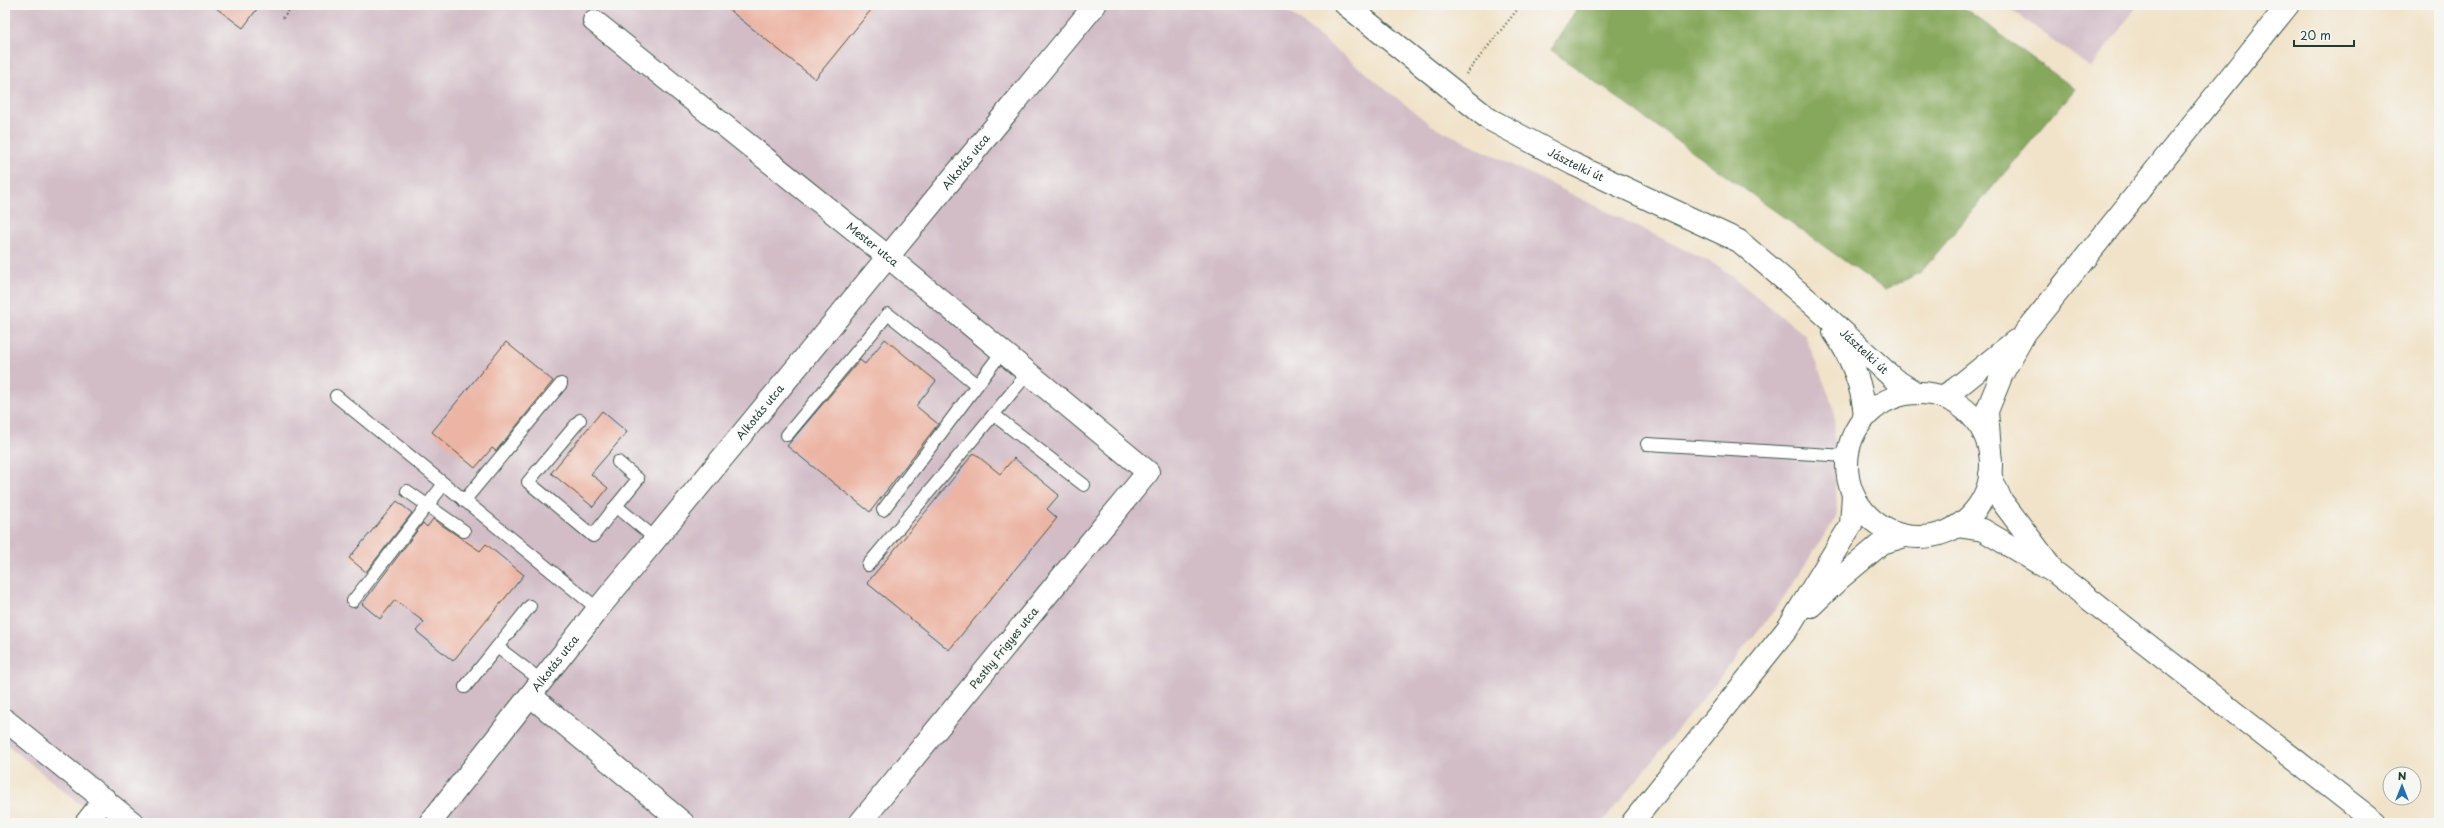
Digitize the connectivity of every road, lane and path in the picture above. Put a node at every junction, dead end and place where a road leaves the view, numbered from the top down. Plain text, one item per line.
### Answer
1 (293, 5) edge
2 (531, 5) edge
3 (1095, 5) edge
4 (1346, 5) edge
5 (1521, 5) edge
6 (2288, 5) edge
7 (528, 10) dead end
8 (283, 18) dead end
9 (594, 21) dead end
10 (1453, 90) junction
11 (887, 256) junction
12 (1815, 306) junction
13 (2025, 333) junction
14 (1002, 352) junction
15 (1028, 373) junction
16 (561, 384) dead end
17 (977, 385) junction
18 (1916, 392) junction
19 (336, 396) dead end
20 (1942, 396) junction
21 (994, 415) junction
22 (1865, 417) junction
23 (580, 420) dead end
24 (787, 435) dead end
25 (1647, 444) dead end
26 (1990, 452) junction
27 (1847, 456) junction
28 (618, 462) dead end
29 (1148, 472) joint
30 (1990, 474) junction
31 (444, 484) junction
32 (1084, 484) dead end
33 (407, 491) dead end
34 (1853, 495) junction
35 (464, 500) junction
36 (428, 504) junction
37 (616, 506) junction
38 (883, 510) dead end
39 (1957, 526) junction
40 (464, 531) dead end
41 (1905, 536) junction
42 (656, 539) junction
43 (868, 564) dead end
44 (2057, 574) junction
45 (353, 601) dead end
46 (530, 606) dead end
47 (598, 609) junction
48 (1788, 628) junction
49 (497, 647) junction
50 (465, 687) dead end
51 (536, 689) junction
52 (5, 720) edge
53 (105, 799) junction
54 (86, 823) edge
55 (133, 823) edge
56 (430, 823) edge
57 (683, 823) edge
58 (860, 823) edge
59 (1632, 823) edge
60 (2376, 823) edge

1 - 8 path
2 - 7 path
3 - 11 street, Alkotás utca
4 - 10 street, Jásztelki út
5 - 10 path
6 - 13 street
9 - 11 street, Mester utca
10 - 12 street, Jásztelki út
11 - 14 street, Mester utca
11 - 42 street, Alkotás utca
12 - 18 street, Jásztelki út
12 - 22 street, Jásztelki út
13 - 20 street
13 - 26 street
14 - 15 street, Mester utca
14 - 17 lane
15 - 21 lane
15 - 29 street, Mester utca
16 - 35 lane
17 - 24 lane
17 - 38 lane
18 - 20 street
18 - 22 street
19 - 31 lane
20 - 26 street
21 - 32 lane
21 - 43 lane
22 - 27 street
23 - 37 lane
25 - 27 lane
26 - 30 street
27 - 34 street
28 - 37 lane
29 - 58 street, Pesthy Frigyes utca
30 - 39 street
30 - 44 street
31 - 35 lane
31 - 36 lane
33 - 36 lane
34 - 41 street
34 - 48 street
35 - 47 lane
36 - 40 lane
36 - 45 lane
37 - 42 lane
39 - 41 street
39 - 44 street
41 - 48 street
42 - 47 street, Alkotás utca
44 - 60 street
46 - 49 lane
47 - 51 street, Alkotás utca
48 - 59 street
49 - 50 lane
49 - 51 lane
51 - 56 street, Alkotás utca
51 - 57 street
52 - 53 street
53 - 54 street
53 - 55 street

